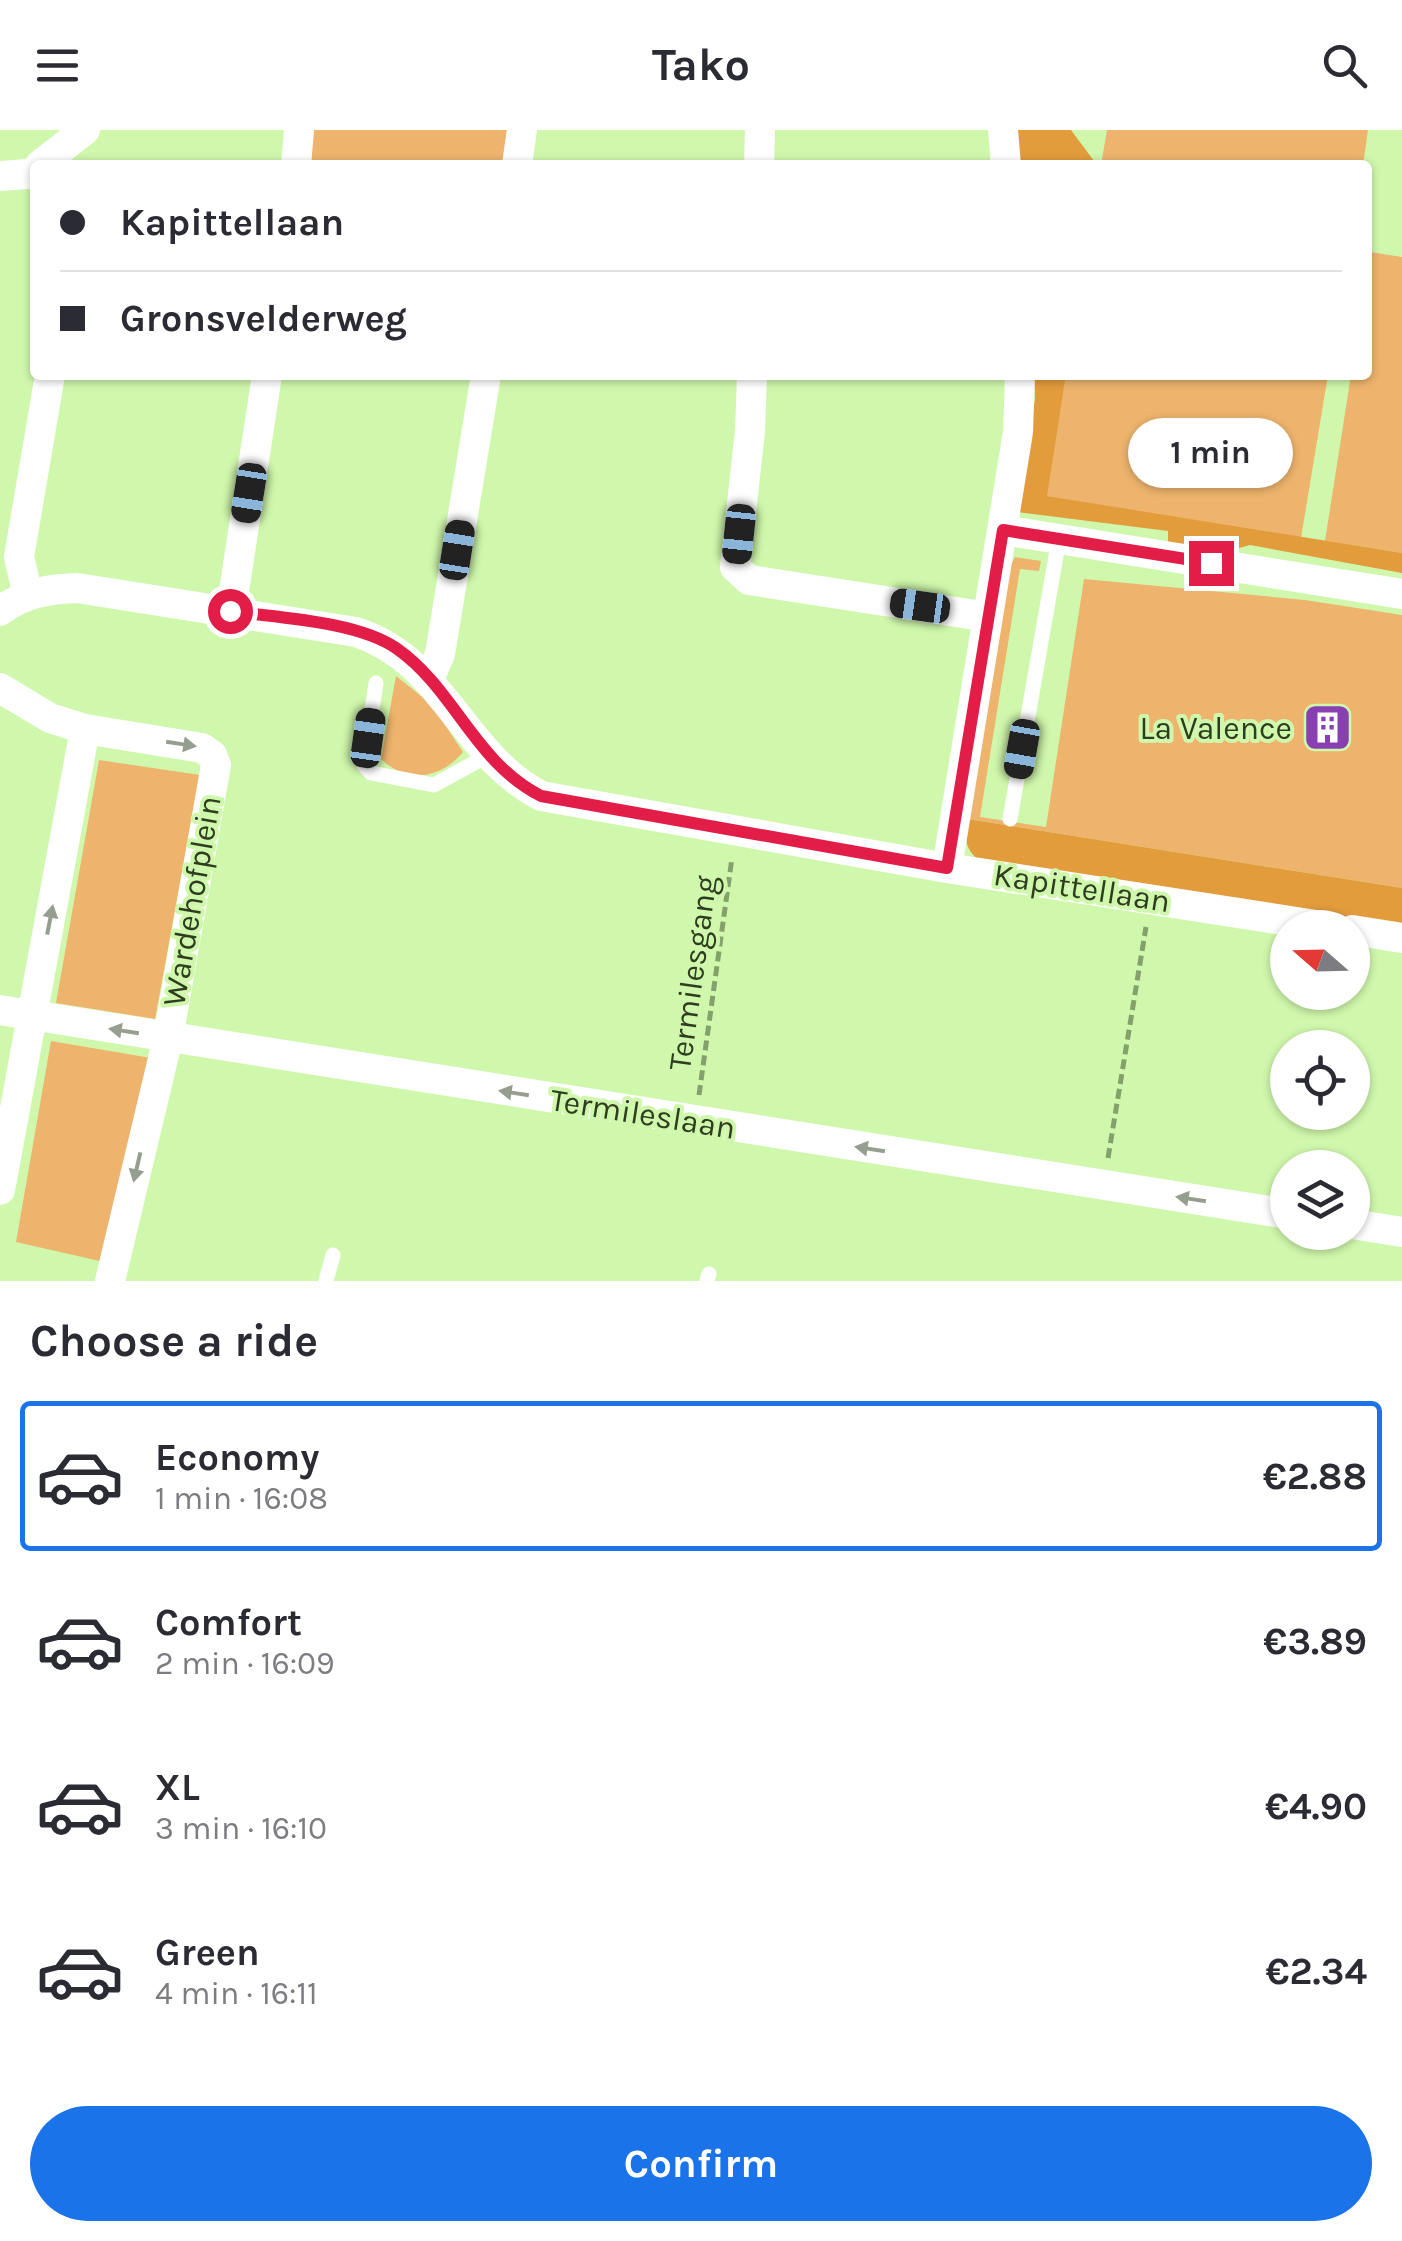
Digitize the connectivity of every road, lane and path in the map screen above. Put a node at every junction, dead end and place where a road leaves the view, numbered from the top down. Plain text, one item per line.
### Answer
1 (85, 130) edge
2 (299, 130) edge
3 (522, 130) edge
4 (760, 130) edge
5 (1003, 130) edge
6 (45, 160) edge
7 (296, 160) edge
8 (519, 160) edge
9 (759, 160) edge
10 (1006, 160) edge
11 (49, 380) edge
12 (267, 380) edge
13 (485, 380) edge
14 (752, 380) edge
15 (1020, 380) edge
16 (1003, 530) junction
17 (1059, 539) junction
18 (1402, 594) edge
19 (28, 595) junction
20 (0, 611) edge
21 (230, 611) junction
22 (988, 617) junction
23 (428, 679) junction
24 (376, 684) dead end
25 (0, 688) edge
26 (84, 730) junction
27 (488, 756) junction
28 (1010, 819) dead end
29 (736, 830) junction
30 (947, 868) junction
31 (1150, 898) junction
32 (1270, 917) edge
33 (1370, 933) edge
34 (1402, 938) edge
35 (0, 1010) edge
36 (32, 1016) junction
37 (168, 1038) junction
38 (695, 1122) junction
39 (1103, 1186) junction
40 (0, 1190) edge
41 (1270, 1211) edge
42 (1370, 1227) edge
43 (1402, 1232) edge
44 (333, 1255) dead end
45 (110, 1281) edge
46 (326, 1281) edge

1 - 6 street
2 - 7 street
3 - 8 street
4 - 9 street
5 - 10 street
11 - 19 street
12 - 21 street
13 - 23 street
14 - 22 street
15 - 16 street
16 - 17 street
16 - 22 street
17 - 18 street
17 - 28 lane
19 - 20 street, Kapittellaan
19 - 21 street, Kapittellaan
21 - 23 street, Kapittellaan
22 - 30 street
23 - 27 street, Kapittellaan
24 - 27 lane
25 - 26 street
36 -> 26 street
26 -> 37 street, Wardehofplein
27 - 29 street, Kapittellaan
29 - 30 street, Kapittellaan
29 - 38 path, Termilesgang
30 - 31 street, Kapittellaan
31 - 32 street, Kapittellaan
31 - 39 path
33 - 34 street
35 - 36 street, Termileslaan
37 -> 36 street, Termileslaan
36 - 40 street
38 -> 37 street, Termileslaan
37 -> 45 street, Wardehofplein
39 -> 38 street, Termileslaan
41 -> 39 street, Termileslaan
42 - 43 street
44 - 46 lane

